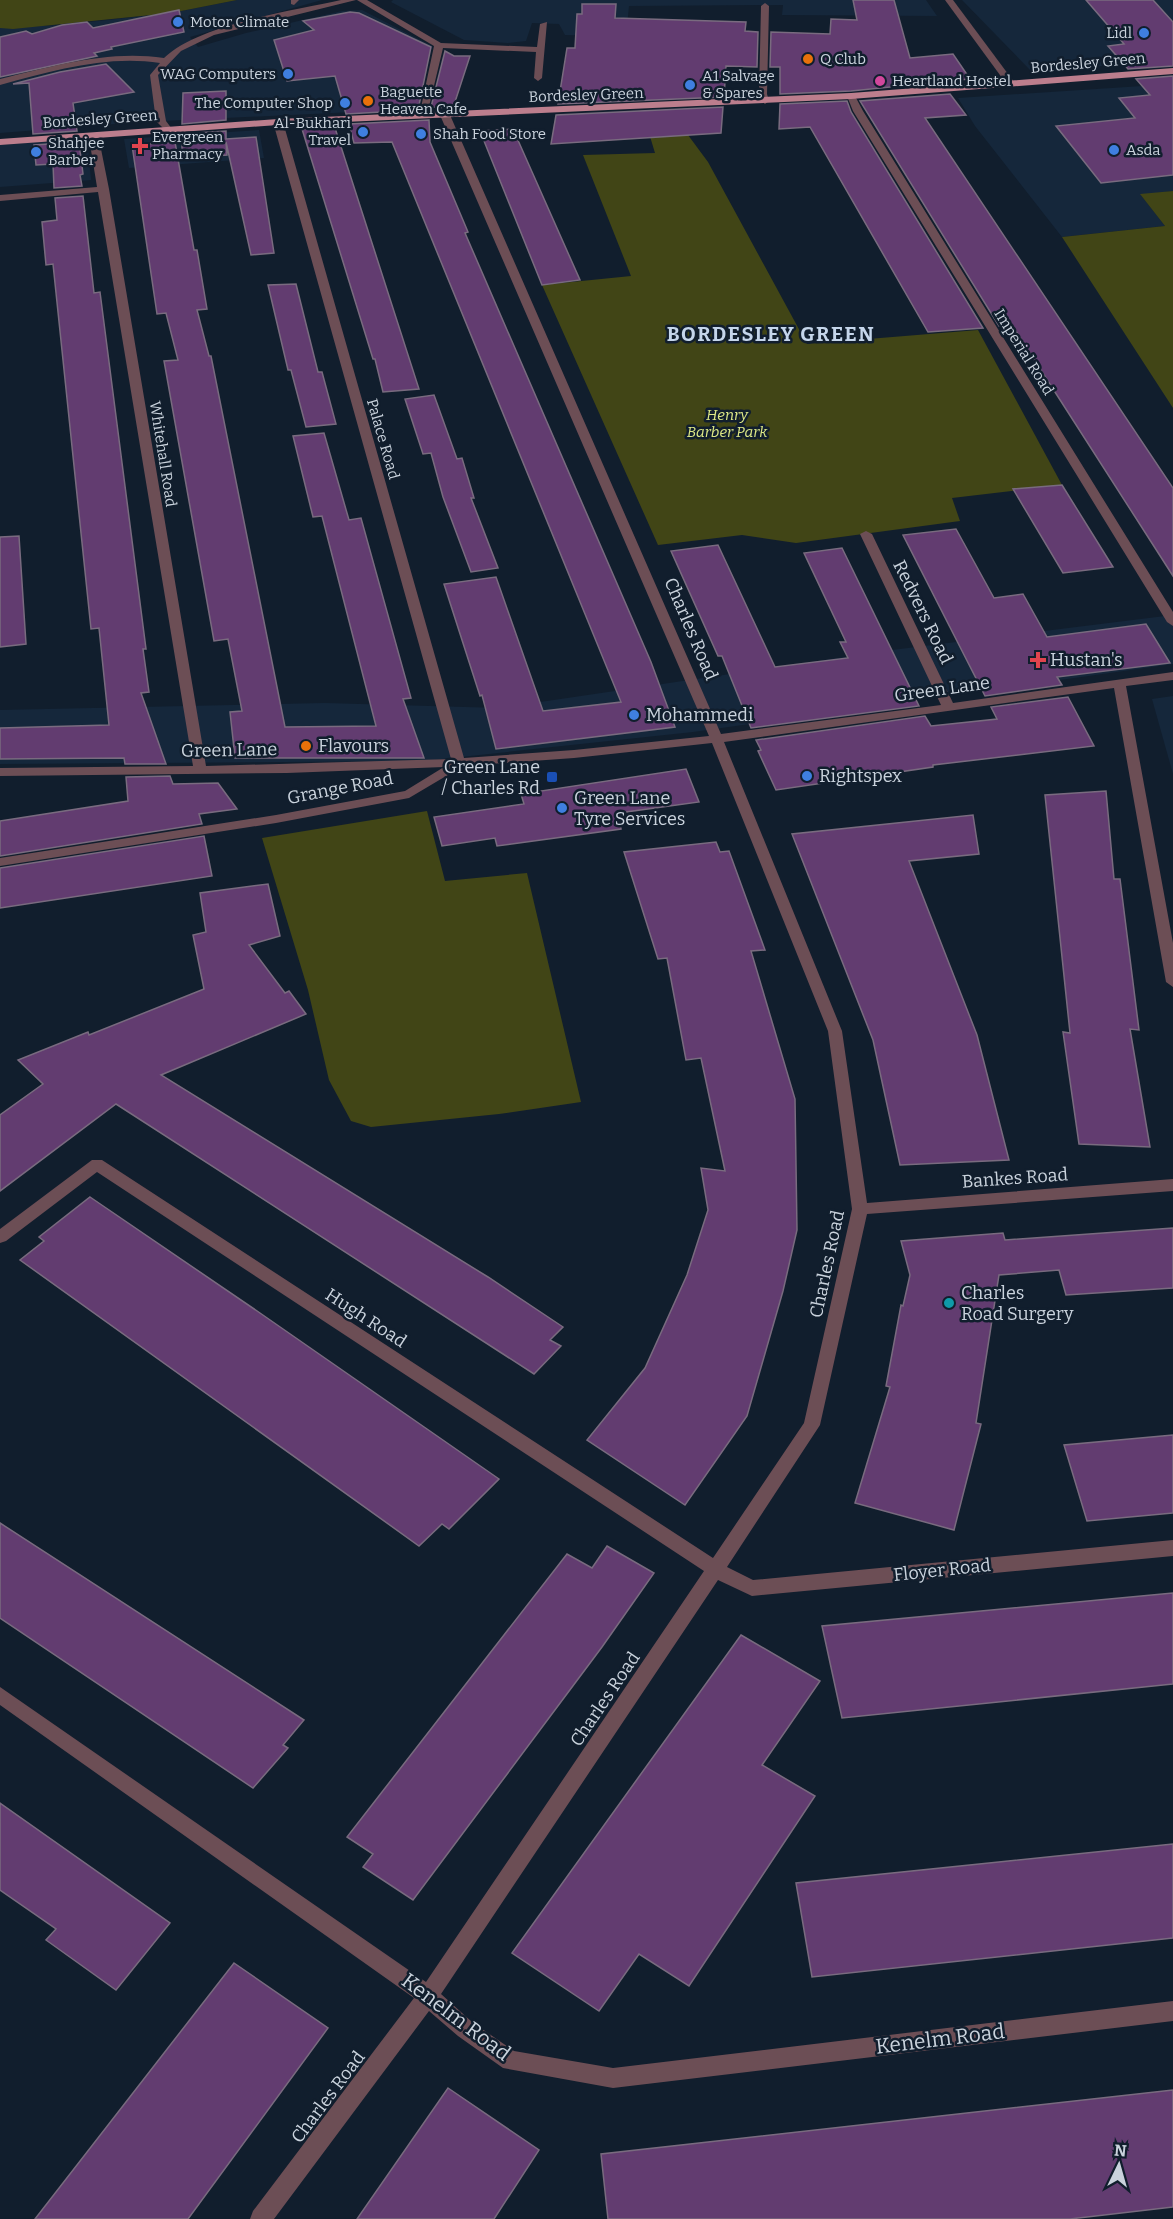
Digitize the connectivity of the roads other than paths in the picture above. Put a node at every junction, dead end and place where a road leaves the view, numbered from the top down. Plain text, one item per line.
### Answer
1 (352, 0) edge
2 (361, 0) edge
3 (950, 0) edge
4 (765, 6) dead end
5 (544, 24) dead end
6 (439, 45) junction
7 (541, 50) junction
8 (166, 61) junction
9 (1173, 71) edge
10 (538, 78) dead end
11 (0, 82) edge
12 (1011, 84) junction
13 (851, 96) junction
14 (765, 101) junction
15 (422, 115) junction
16 (445, 115) junction
17 (278, 122) junction
18 (167, 129) junction
19 (0, 142) edge
20 (95, 144) dead end
21 (104, 189) junction
22 (0, 198) edge
23 (866, 534) dead end
24 (1173, 622) edge
25 (1173, 676) edge
26 (1119, 683) junction
27 (948, 706) junction
28 (717, 740) junction
29 (459, 763) junction
30 (200, 769) junction
31 (0, 772) edge
32 (0, 862) edge
33 (1167, 920) edge
34 (1173, 982) edge
35 (1173, 1185) edge
36 (860, 1209) junction
37 (0, 1238) edge
38 (1173, 1548) edge
39 (716, 1570) junction
40 (0, 1695) edge
41 (428, 1996) junction
42 (1173, 2011) edge
43 (261, 2219) edge

1 - 8 street
2 - 6 street
3 - 12 street
4 - 14 street
5 - 7 street
6 - 7 street
6 - 15 street
7 - 10 street
8 - 11 street
8 - 18 street
9 - 12 main road, Bordesley Green
12 - 13 main road, Bordesley Green
13 - 14 main road, Bordesley Green
13 - 24 street, Imperial Road
14 - 16 main road, Bordesley Green
15 - 16 main road, Bordesley Green
15 - 17 main road, Bordesley Green
16 - 28 street, Charles Road
17 - 18 main road, Bordesley Green
17 - 29 street, Palace Road
18 - 19 main road, Bordesley Green
20 - 21 street, Whitehall Road
21 - 22 street
21 - 30 street, Whitehall Road
23 - 27 street, Redvers Road
25 - 26 street, Green Lane
26 - 27 street, Green Lane
26 - 33 street
27 - 28 street, Green Lane
28 - 29 street, Grange Road
28 - 36 street, Charles Road
29 - 30 street, Green Lane
29 - 32 street, Grange Road
30 - 31 street, Green Lane
33 - 34 street
35 - 36 street, Bankes Road
36 - 39 street, Charles Road
37 - 39 street, Hugh Road
38 - 39 street, Floyer Road
39 - 41 street, Charles Road
40 - 41 street, Kenelm Road
41 - 42 street, Kenelm Road
41 - 43 street, Charles Road

